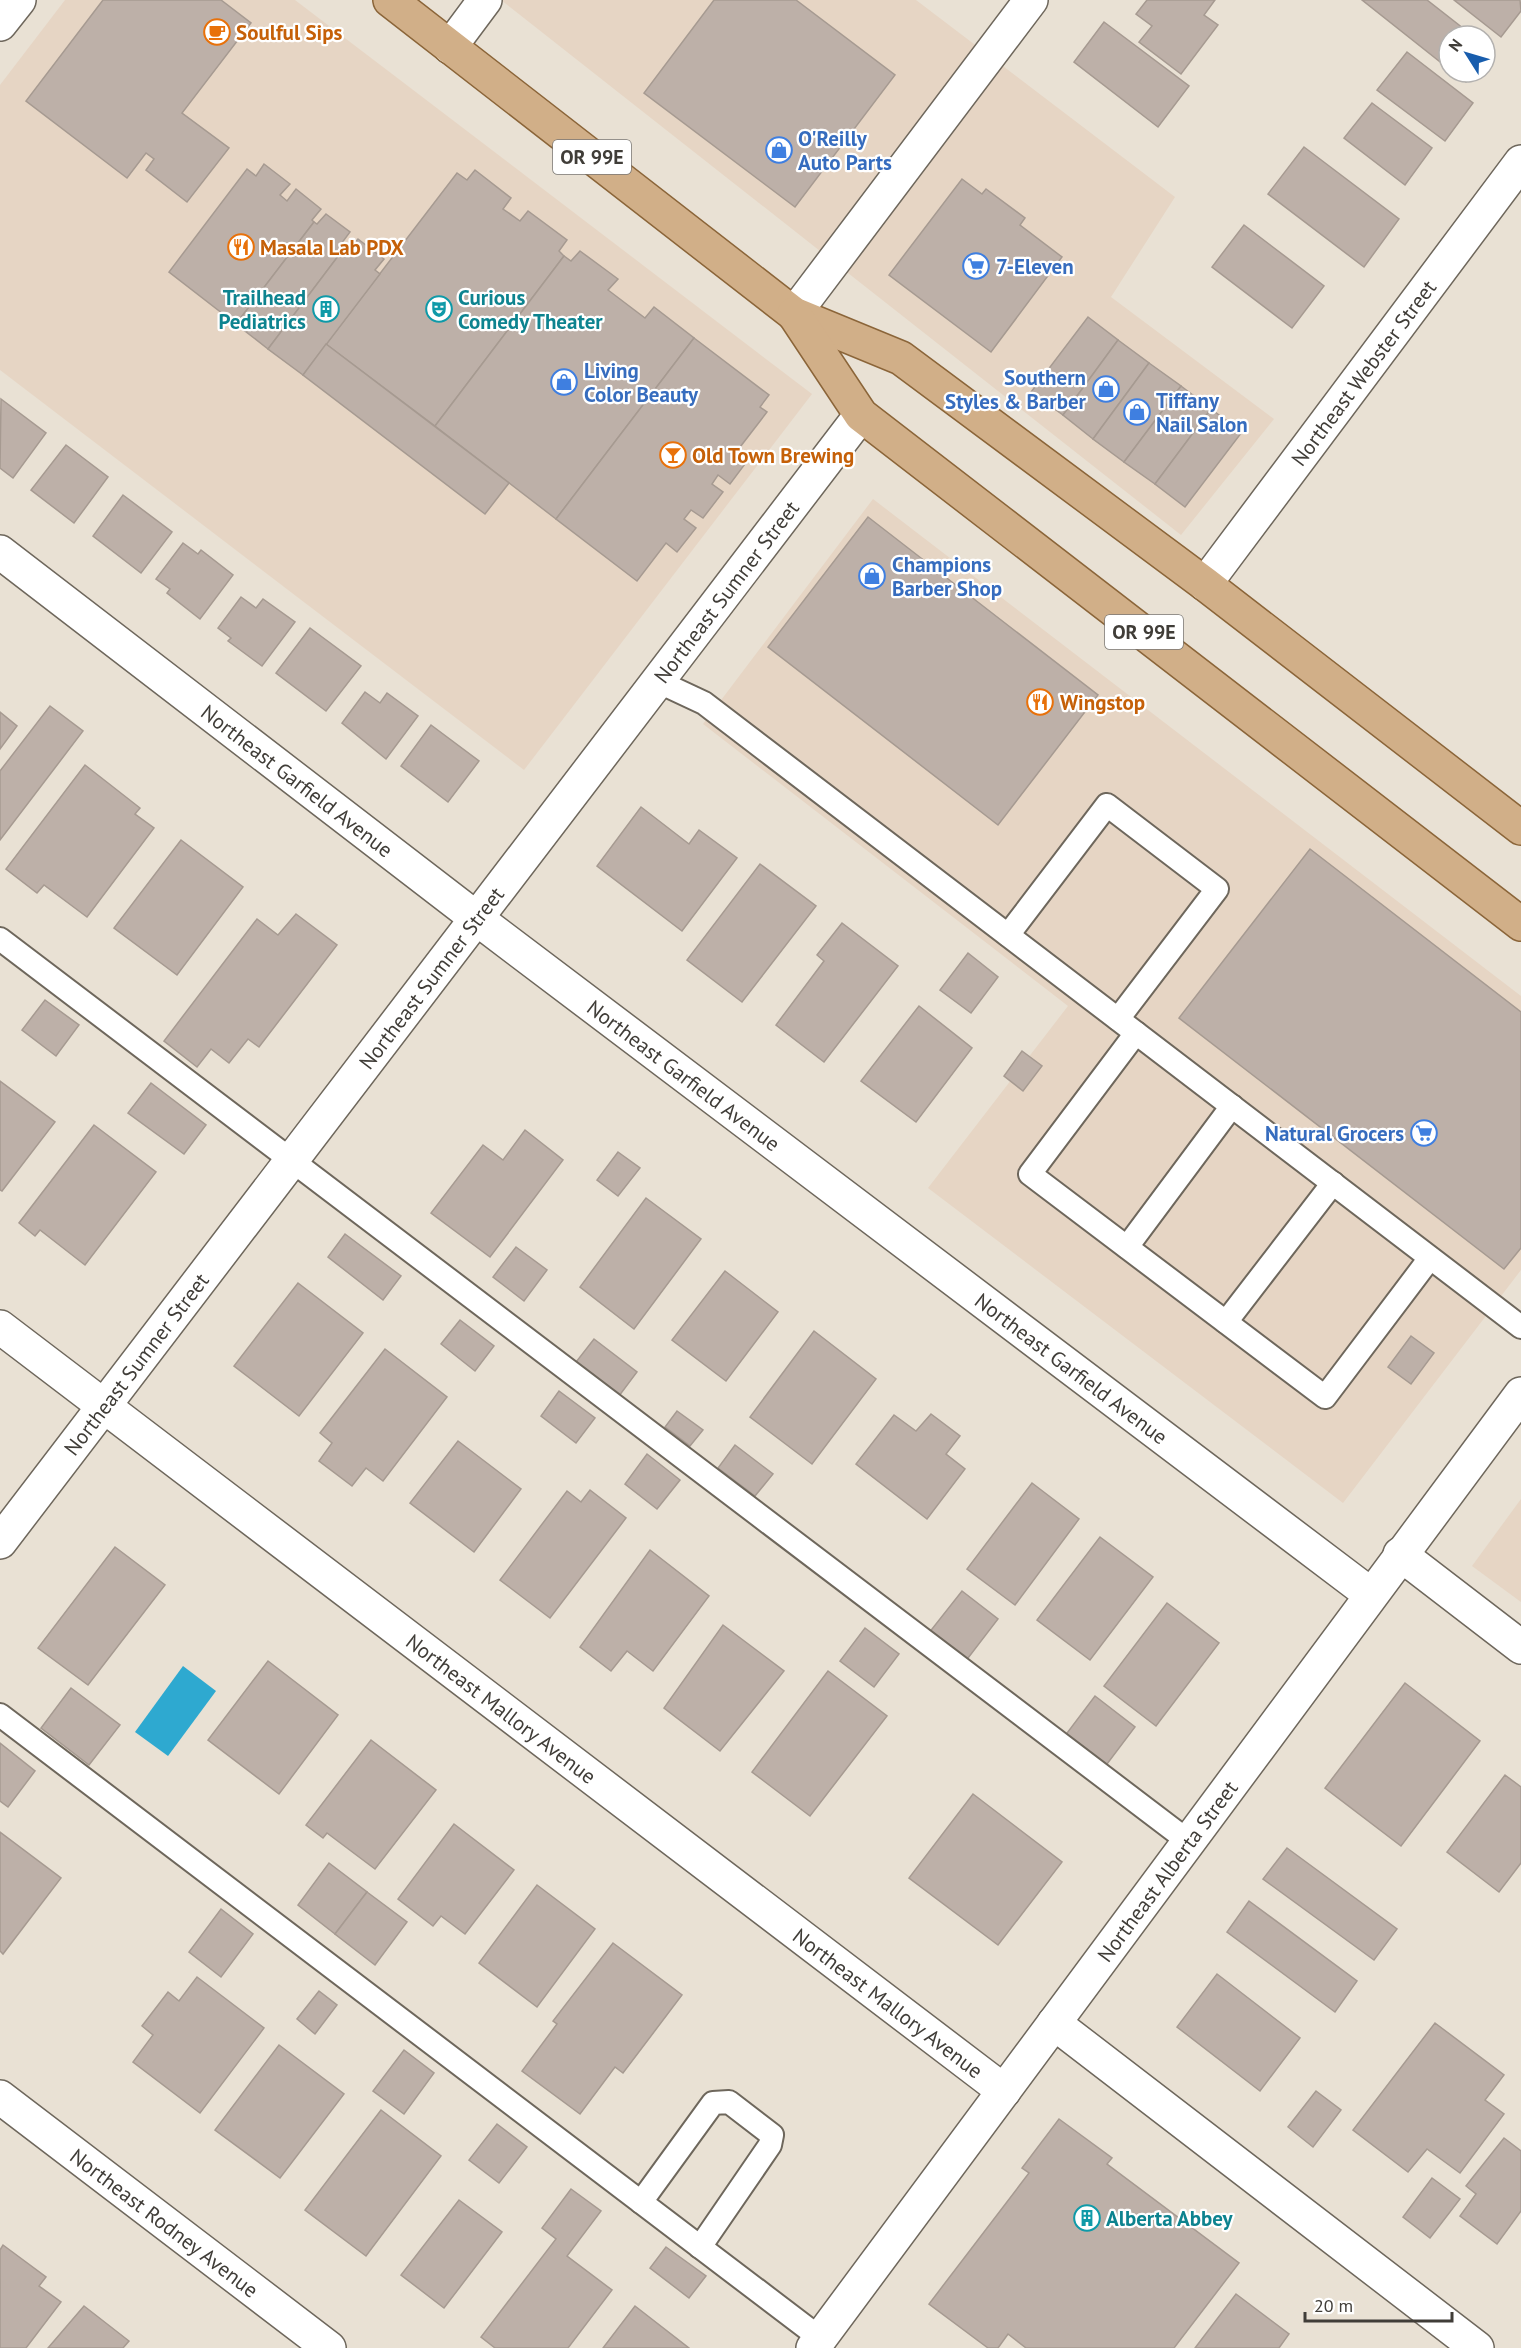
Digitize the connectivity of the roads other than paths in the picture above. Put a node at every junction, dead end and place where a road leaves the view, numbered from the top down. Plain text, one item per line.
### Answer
1 (19, 0) edge
2 (390, 0) edge
3 (485, 0) edge
4 (1031, 0) edge
5 (0, 24) edge
6 (450, 47) junction
7 (1521, 162) edge
8 (794, 314) junction
9 (861, 415) junction
10 (0, 552) edge
11 (1205, 584) junction
12 (657, 681) junction
13 (1521, 828) edge
14 (476, 918) junction
15 (1521, 924) edge
16 (1008, 935) junction
17 (0, 939) edge
18 (1118, 1019) junction
19 (1136, 1033) junction
20 (1232, 1106) junction
21 (290, 1161) junction
22 (1333, 1184) junction
23 (1127, 1248) junction
24 (1430, 1258) junction
25 (1226, 1322) junction
26 (0, 1327) edge
27 (1521, 1327) edge
28 (1521, 1394) edge
29 (103, 1406) junction
30 (0, 1542) edge
31 (1400, 1554) junction
32 (1370, 1594) junction
33 (1521, 1647) edge
34 (0, 1715) edge
35 (1188, 1841) junction
36 (1054, 2023) junction
37 (1004, 2091) junction
38 (0, 2097) edge
39 (641, 2202) junction
40 (700, 2247) junction
41 (817, 2343) edge
42 (329, 2348) edge
43 (1477, 2348) edge

1 - 5 street
2 - 6 main road, OR 99E
3 - 6 street
4 - 8 street
6 - 8 main road, OR 99E
7 - 11 street, Northeast Webster Street
8 - 9 main road, OR 99E
8 - 11 main road, OR 99E
9 - 12 street, Northeast Sumner Street
9 - 15 main road, OR 99E
10 - 14 street, Northeast Garfield Avenue
11 - 13 main road, OR 99E
12 - 14 street, Northeast Sumner Street
12 - 16 lane
14 - 21 street, Northeast Sumner Street
14 - 32 street, Northeast Garfield Avenue
16 - 18 lane
16 - 18 lane
17 - 21 lane
18 - 19 lane
19 - 20 lane
19 - 23 lane
20 - 22 lane
20 - 23 lane
21 - 29 street, Northeast Sumner Street
21 - 35 lane
22 - 24 lane
22 - 25 lane
23 - 25 lane
24 - 25 lane
24 - 27 lane
26 - 29 street, Northeast Mallory Avenue
28 - 31 street, Northeast Alberta Street
29 - 30 street, Northeast Sumner Street
29 - 37 street, Northeast Mallory Avenue
31 - 32 street, Northeast Alberta Street
31 - 33 street
32 - 35 street, Northeast Alberta Street
34 - 39 lane
35 - 36 street, Northeast Alberta Street
36 - 37 street, Northeast Alberta Street
36 - 43 street
37 - 41 street, Northeast Alberta Street
38 - 42 street, Northeast Rodney Avenue
39 - 40 lane
39 - 40 lane
40 - 41 lane

